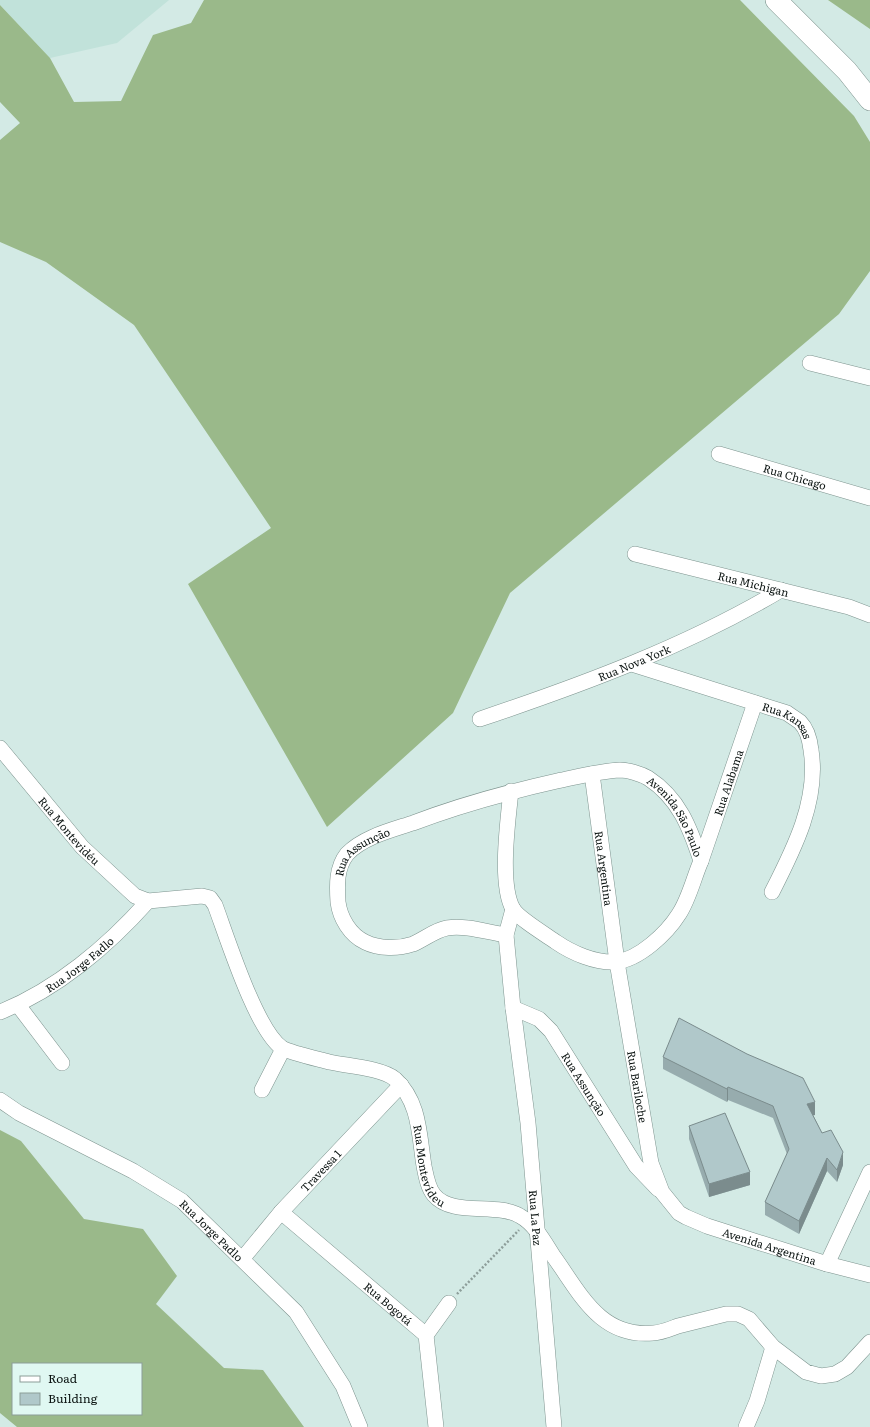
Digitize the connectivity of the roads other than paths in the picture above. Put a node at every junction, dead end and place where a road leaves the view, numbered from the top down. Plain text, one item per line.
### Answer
1 (776, 0) edge
2 (870, 100) edge
3 (810, 363) dead end
4 (870, 378) edge
5 (719, 454) dead end
6 (870, 498) edge
7 (636, 554) dead end
8 (781, 590) junction
9 (870, 615) edge
10 (632, 664) junction
11 (755, 704) junction
12 (480, 720) dead end
13 (0, 748) edge
14 (592, 774) junction
15 (511, 791) junction
16 (701, 861) junction
17 (772, 892) dead end
18 (148, 901) junction
19 (513, 909) junction
20 (506, 935) junction
21 (616, 962) junction
22 (18, 1005) junction
23 (513, 1008) junction
24 (0, 1012) edge
25 (284, 1049) junction
26 (62, 1063) dead end
27 (401, 1086) junction
28 (262, 1090) dead end
29 (0, 1100) edge
30 (870, 1172) edge
31 (662, 1192) junction
32 (673, 1206) joint
33 (281, 1212) junction
34 (532, 1227) junction
35 (243, 1258) junction
36 (827, 1264) junction
37 (870, 1275) edge
38 (449, 1303) road end
39 (426, 1335) junction
40 (870, 1342) edge
41 (773, 1347) junction
42 (360, 1427) edge
43 (436, 1427) edge
44 (554, 1427) edge
45 (746, 1427) edge

1 - 2 main road
3 - 4 street
5 - 6 street, Rua Chicago
7 - 8 street, Rua Michigan
8 - 9 street, Rua Michigan
8 - 10 street, Rua Nova York
10 - 11 street, Rua Kansas
10 - 12 street, Rua Nova York
11 - 16 street, Rua Alabama
11 - 17 street, Rua Kansas
13 - 18 street, Rua Montevidéu
14 - 15 street, Avenida São Paulo
14 - 16 street, Avenida São Paulo
14 - 21 street, Rua Argentina
15 - 19 street
15 - 20 street, Rua Assunção
16 - 21 street, Avenida São Paulo
18 - 22 street, Rua Jorge Fadlo
18 - 25 street, Rua Montevídeu
19 - 20 street
19 - 21 street
20 - 23 street
21 - 31 street, Rua Bariloche
22 - 24 street, Rua Jorge Fadlo
22 - 26 street
23 - 31 street, Rua Assunção
23 - 34 street, Rua La Paz
25 - 27 street, Rua Montevídeu
25 - 28 street
27 - 33 street, Travessa 1
27 - 34 street, Rua Montevídeu
29 - 35 street, Rua Jorge Padlo
30 - 36 street
31 - 32 street, Rua Bariloche
32 - 36 street, Avenida Argentina
33 - 35 street, Travessa 1
33 - 39 street, Rua Bogotá
34 - 41 street
34 - 44 street, Rua La Paz
35 - 42 street, Rua Jorge Padlo
36 - 37 street, Avenida Argentina
38 - 39 street
39 - 43 street
40 - 41 street
41 - 45 street

